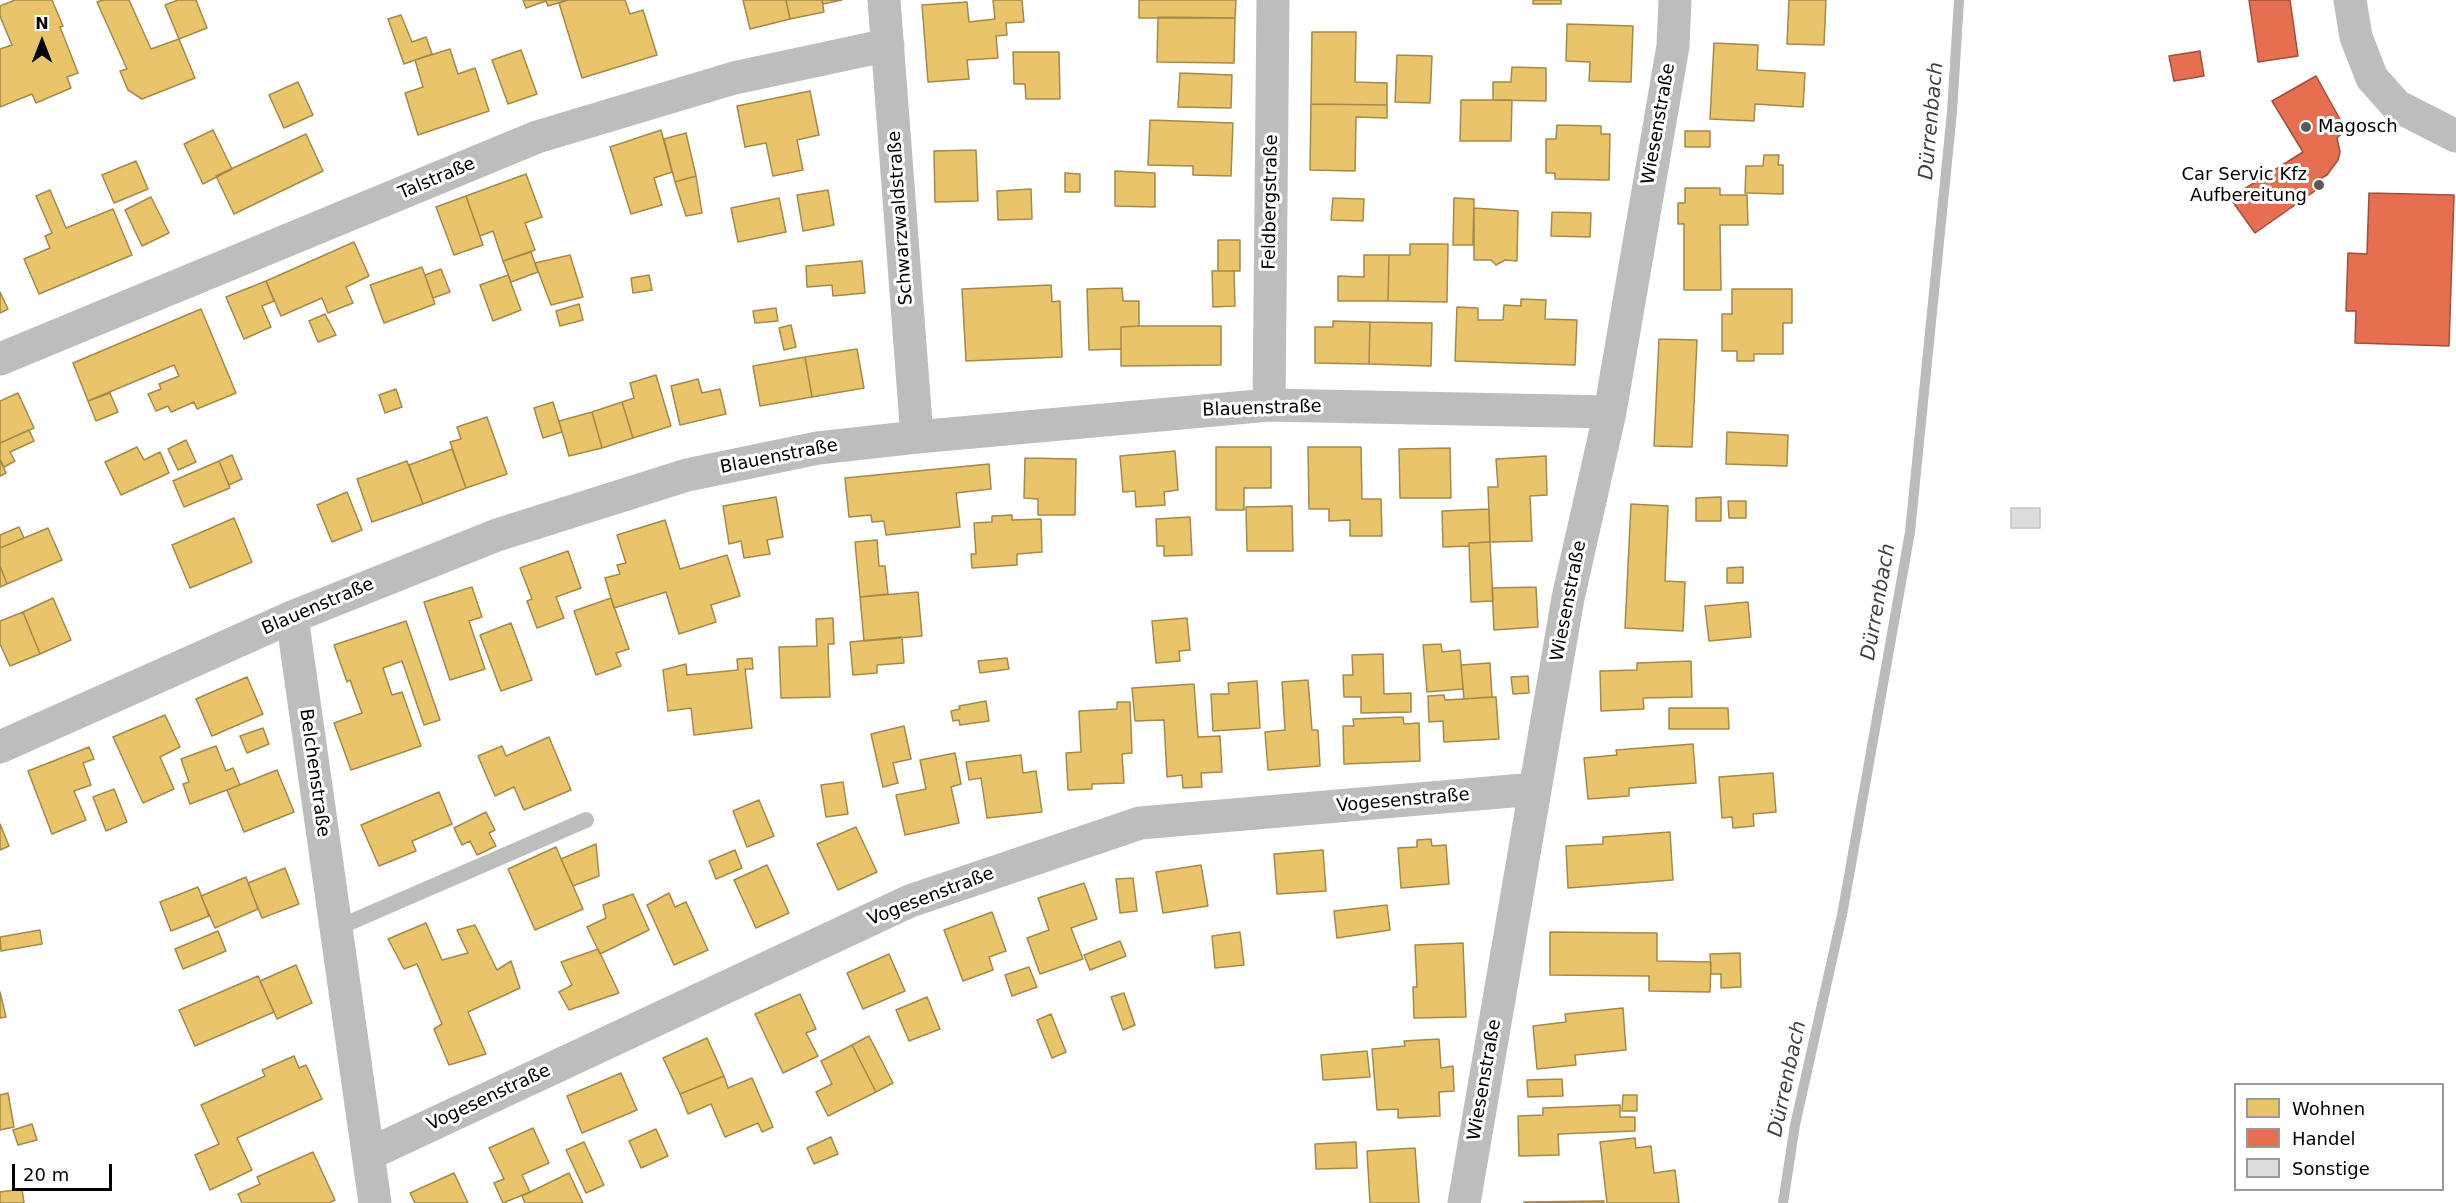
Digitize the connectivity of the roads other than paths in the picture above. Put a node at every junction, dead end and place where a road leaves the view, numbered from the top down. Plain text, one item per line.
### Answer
1 (884, 0) edge
2 (1273, 0) edge
3 (1675, 0) edge
4 (2350, 0) edge
5 (888, 45) junction
6 (2456, 136) edge
7 (0, 359) edge
8 (1269, 405) junction
9 (1610, 412) junction
10 (917, 437) junction
11 (292, 617) junction
12 (0, 747) edge
13 (1534, 789) junction
14 (586, 820) dead end
15 (337, 928) junction
16 (369, 1154) junction
17 (375, 1203) edge
18 (1464, 1203) edge

1 - 5 street, Schwarzwaldstraße
2 - 8 street, Feldbergstraße
3 - 9 street, Wiesenstraße
4 - 6 street
5 - 7 street, Talstraße
5 - 10 street, Schwarzwaldstraße
8 - 9 street, Blauenstraße
8 - 10 street, Blauenstraße
9 - 13 street, Wiesenstraße
10 - 11 street, Blauenstraße
11 - 12 street, Blauenstraße
11 - 15 street, Belchenstraße
13 - 16 street, Vogesenstraße
13 - 18 street, Wiesenstraße
14 - 15 lane
15 - 16 street, Belchenstraße
16 - 17 street, Belchenstraße

